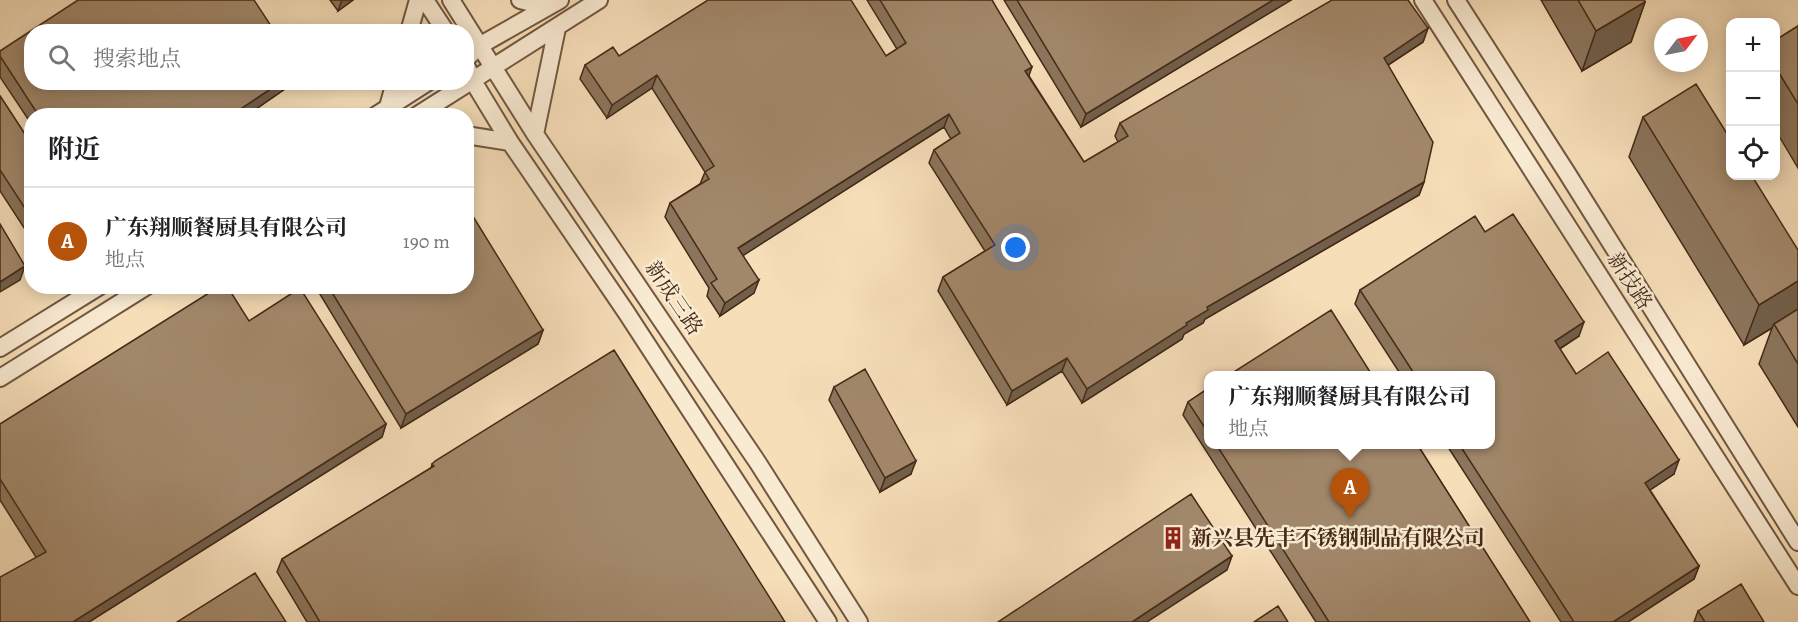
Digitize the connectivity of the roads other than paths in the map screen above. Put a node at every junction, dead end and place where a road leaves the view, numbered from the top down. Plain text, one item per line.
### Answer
1 (418, 0) edge
2 (425, 0) edge
3 (451, 0) edge
4 (520, 0) edge
5 (599, 0) edge
6 (1423, 0) edge
7 (1456, 0) edge
8 (554, 4) edge
9 (411, 24) edge
10 (441, 24) edge
11 (466, 24) edge
12 (557, 28) junction
13 (474, 38) edge
14 (479, 46) junction
15 (474, 51) edge
16 (492, 66) junction
17 (474, 80) edge
18 (474, 83) edge
19 (391, 90) edge
20 (415, 90) edge
21 (458, 90) edge
22 (382, 108) edge
23 (386, 108) edge
24 (429, 108) edge
25 (535, 134) junction
26 (474, 136) edge
27 (510, 142) junction
28 (87, 294) edge
29 (134, 294) edge
30 (0, 348) edge
31 (0, 378) edge
32 (1798, 542) edge
33 (1798, 586) edge
34 (828, 622) edge
35 (859, 622) edge

1 - 9 street
2 - 10 street
3 - 11 street, 新成三路
4 - 8 street
5 - 12 street
6 - 33 street, 新技路
7 - 32 street, 新技路
8 - 14 street
12 - 16 street
12 - 25 street
13 - 14 street, 新成三路
14 - 15 street
14 - 16 street, 新成三路
16 - 17 street
16 - 25 street, 新成三路
18 - 27 street
19 - 22 street
20 - 23 street
21 - 24 street
25 - 35 street, 新成三路
26 - 27 street
27 - 34 street
28 - 30 street
29 - 31 street

